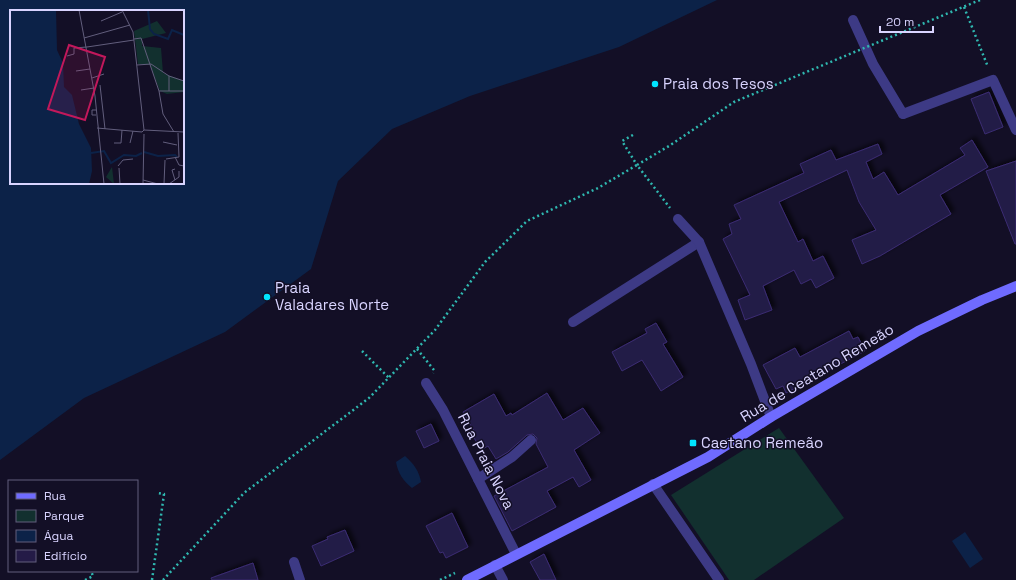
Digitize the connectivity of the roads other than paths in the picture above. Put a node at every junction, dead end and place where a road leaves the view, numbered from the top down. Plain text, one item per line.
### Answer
1 (853, 20) dead end
2 (1016, 130) edge
3 (678, 218) road end
4 (699, 242) junction
5 (1016, 286) edge
6 (573, 322) dead end
7 (426, 383) dead end
8 (771, 417) junction
9 (531, 440) dead end
10 (478, 479) junction
11 (653, 484) junction
12 (516, 554) junction
13 (294, 562) dead end
14 (495, 565) junction
15 (300, 580) edge
16 (467, 580) edge
17 (503, 580) edge
18 (719, 580) edge

1 - 2 street
3 - 4 street
4 - 6 street
4 - 8 street
5 - 8 main road, Rua de Ceatano Remeão
7 - 10 street, Rua Praia Nova
8 - 11 main road, Rua de Ceatano Remeão
9 - 10 street
10 - 12 street, Rua Praia Nova
11 - 12 main road, Rua de Ceatano Remeão
11 - 18 street
12 - 14 main road, Rua de Ceatano Remeão
13 - 15 street
14 - 16 main road, Rua de Ceatano Remeão
14 - 17 street

